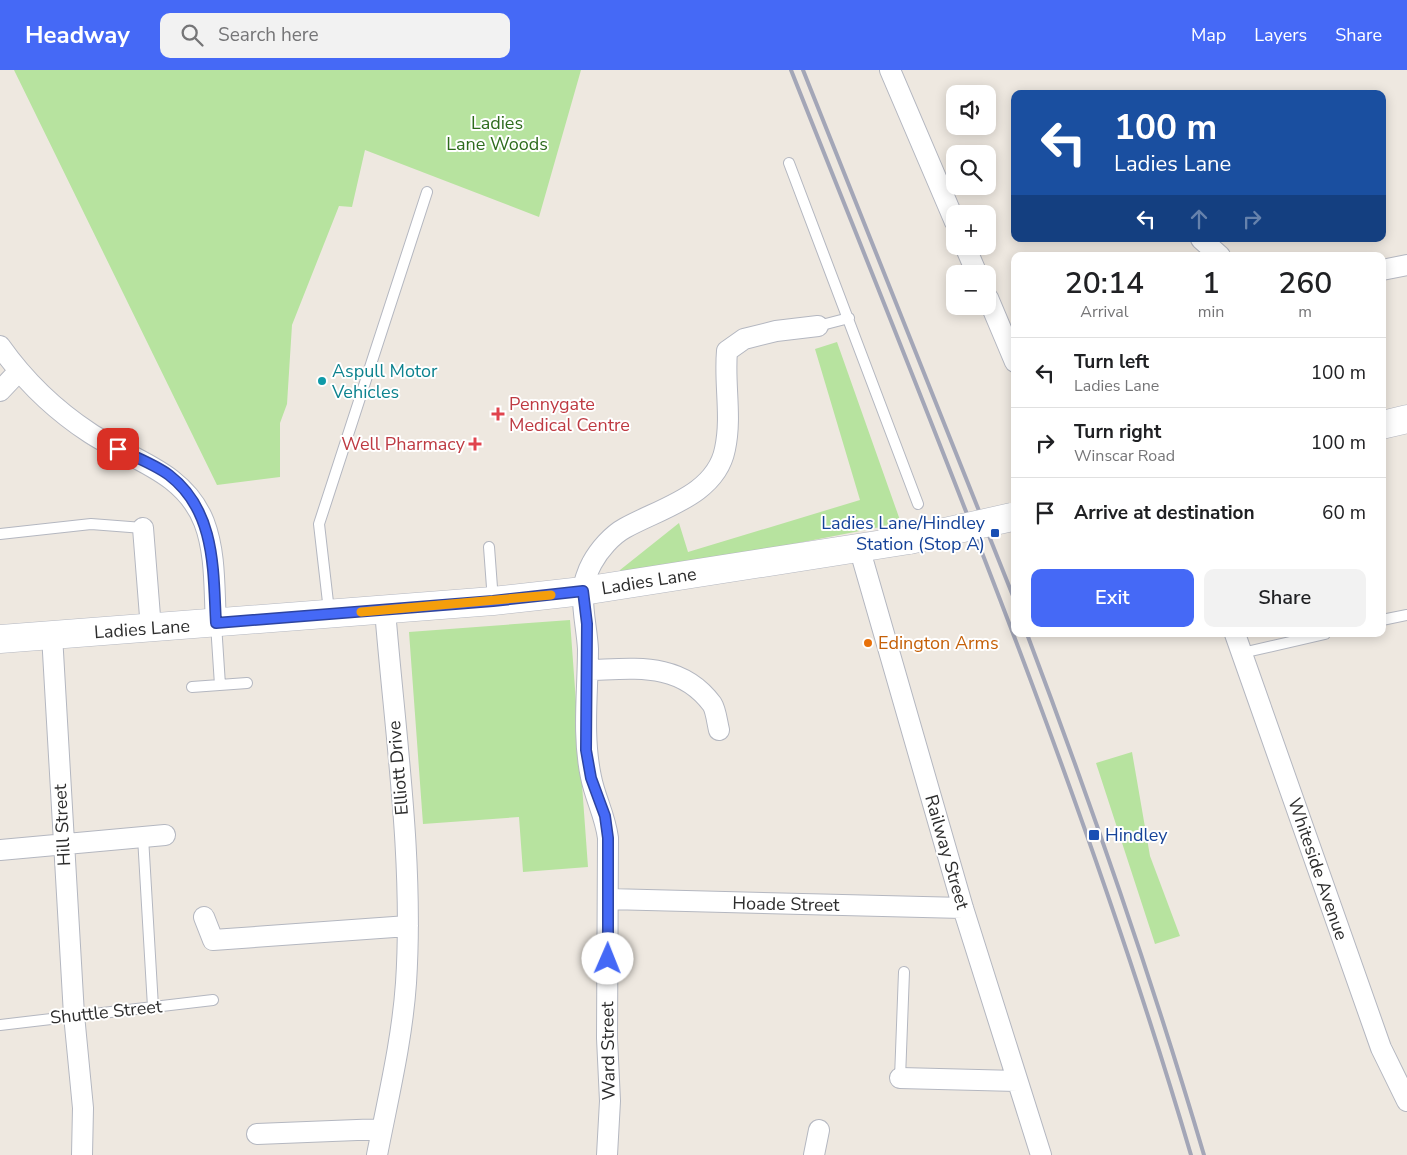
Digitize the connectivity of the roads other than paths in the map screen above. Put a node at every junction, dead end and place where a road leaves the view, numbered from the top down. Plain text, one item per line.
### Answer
1 (890, 70) edge
2 (789, 163) dead end
3 (427, 192) dead end
4 (948, 205) edge
5 (1204, 242) edge
6 (1216, 252) edge
7 (1407, 266) edge
8 (1386, 269) edge
9 (995, 315) edge
10 (849, 318) junction
11 (818, 326) joint
12 (0, 346) edge
13 (1011, 353) edge
14 (18, 372) junction
15 (0, 391) edge
16 (1407, 419) edge
17 (1386, 424) edge
18 (918, 504) dead end
19 (1011, 518) edge
20 (143, 528) joint
21 (0, 534) edge
22 (489, 547) dead end
23 (859, 547) junction
24 (583, 591) junction
25 (493, 601) junction
26 (385, 610) junction
27 (329, 615) junction
28 (1407, 615) edge
29 (1386, 619) edge
30 (216, 623) junction
31 (151, 629) junction
32 (52, 635) junction
33 (1236, 637) edge
34 (1312, 637) edge
35 (0, 639) edge
36 (1242, 653) junction
37 (588, 670) junction
38 (247, 682) dead end
39 (220, 685) junction
40 (192, 687) dead end
41 (719, 730) dead end
42 (165, 835) dead end
43 (143, 837) junction
44 (63, 843) junction
45 (0, 850) edge
46 (608, 899) junction
47 (963, 908) junction
48 (204, 917) dead end
49 (408, 926) junction
50 (904, 972) dead end
51 (213, 1000) dead end
52 (152, 1007) junction
53 (74, 1015) junction
54 (0, 1025) edge
55 (900, 1078) joint
56 (1017, 1081) junction
57 (1407, 1101) edge
58 (382, 1129) junction
59 (819, 1130) dead end
60 (256, 1134) dead end
61 (82, 1155) edge
62 (377, 1155) edge
63 (607, 1155) edge
64 (814, 1155) edge
65 (1041, 1155) edge

1 - 4 street
2 - 10 lane
3 - 27 lane
5 - 6 street
7 - 8 street
9 - 13 street
10 - 11 lane
10 - 18 lane
11 - 24 street
12 - 14 street
14 - 15 street
14 - 30 street
16 - 17 street
19 - 23 street, Ladies Lane, bridge
20 - 21 lane
20 - 31 street
22 - 25 lane
23 - 24 street, Ladies Lane
23 - 47 street, Railway Street
24 - 25 street, Ladies Lane
24 - 37 street, Ward Street
25 - 26 street, Ladies Lane
26 - 27 street, Ladies Lane
26 - 49 street, Elliott Drive
27 - 30 street, Ladies Lane
28 - 29 lane
30 - 31 street, Ladies Lane
30 - 39 lane
31 - 32 street, Ladies Lane
32 - 35 street, Ladies Lane
32 - 44 street, Hill Street
33 - 36 street, Whiteside Avenue
34 - 36 lane
36 - 57 street, Whiteside Avenue
37 - 41 street
37 - 46 street, Ward Street
38 - 39 lane
39 - 40 lane
42 - 43 street
43 - 44 street
43 - 52 lane
44 - 45 street
44 - 53 street, Hill Street
46 - 47 street, Hoade Street
46 - 63 street, Ward Street
47 - 56 street, Railway Street
48 - 49 street
49 - 58 street, Elliott Drive
50 - 55 lane
51 - 52 lane, Shuttle Street
52 - 53 lane, Shuttle Street
53 - 54 lane, Shuttle Street
53 - 61 street, Hill Street
55 - 56 street
56 - 65 street, Railway Street
58 - 60 street
58 - 62 street, Elliott Drive
59 - 64 street

